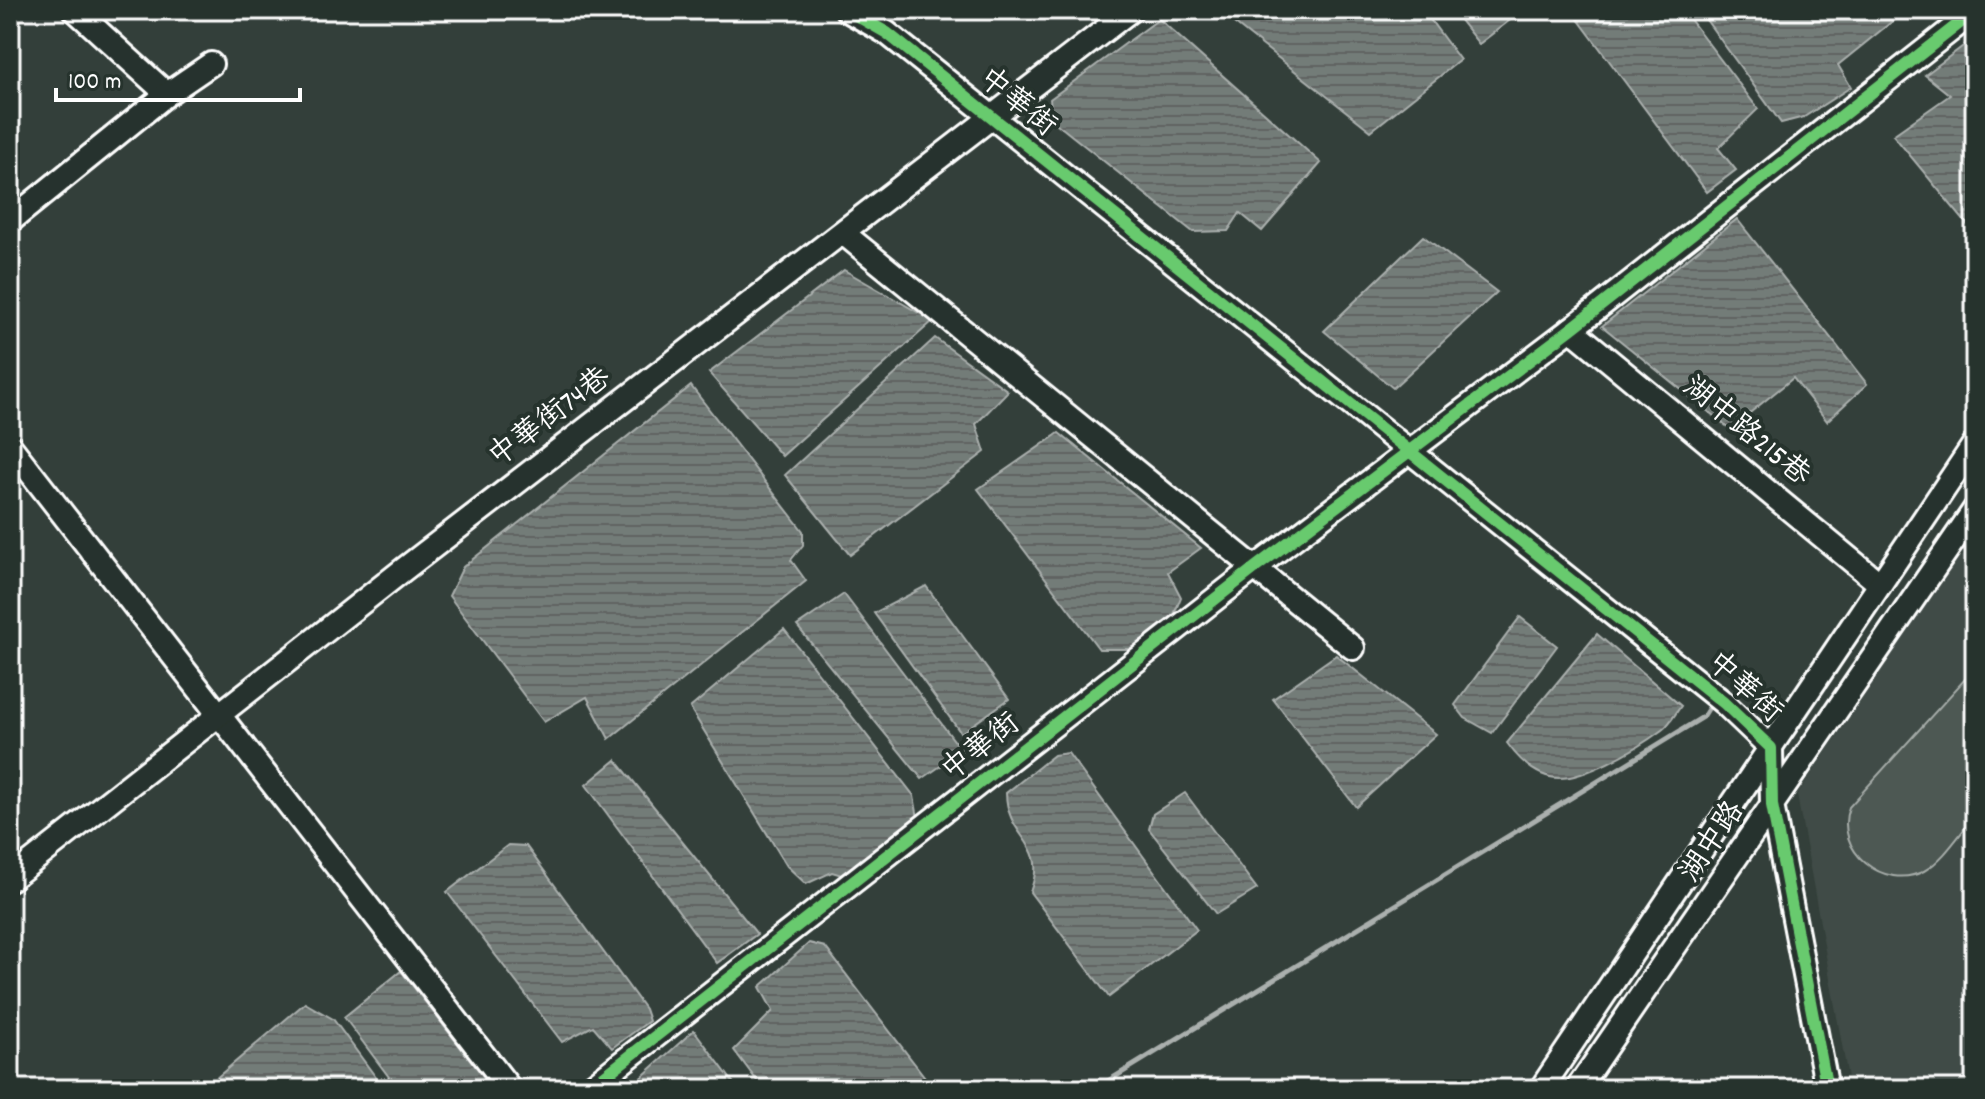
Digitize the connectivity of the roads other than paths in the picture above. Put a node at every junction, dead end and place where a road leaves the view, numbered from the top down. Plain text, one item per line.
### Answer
1 (75, 10) edge
2 (847, 10) edge
3 (1131, 10) edge
4 (1975, 11) edge
5 (211, 64) dead end
6 (167, 94) junction
7 (989, 116) junction
8 (10, 221) edge
9 (843, 233) junction
10 (1571, 329) junction
11 (1975, 443) edge
12 (10, 446) edge
13 (1411, 453) junction
14 (1975, 509) edge
15 (1256, 567) junction
16 (1880, 584) junction
17 (1353, 648) dead end
18 (217, 716) junction
19 (1771, 748) junction
20 (1772, 805) junction
21 (10, 879) edge
22 (510, 1089) edge
23 (588, 1089) edge
24 (1541, 1089) edge
25 (1577, 1089) edge
26 (1827, 1089) edge

1 - 6 street
2 - 7 street, 中華街
3 - 7 street, 中華街74巷
4 - 10 street, 中華街
5 - 6 street
6 - 8 street
7 - 9 street, 中華街74巷
7 - 13 street, 中華街
9 - 15 street
9 - 18 street, 中華街74巷
10 - 13 street, 中華街
10 - 16 street, 湖中路215巷
11 - 16 street, 湖中路
12 - 18 street
13 - 15 street, 中華街
13 - 19 street, 中華街
14 - 20 street, 湖中路
15 - 17 street
15 - 23 street, 中華街
16 - 19 street, 湖中路
18 - 21 street, 中華街74巷
18 - 22 street
19 - 20 street, 中華街
19 - 24 street, 湖中路
20 - 25 street, 湖中路
20 - 26 street, 中華街

